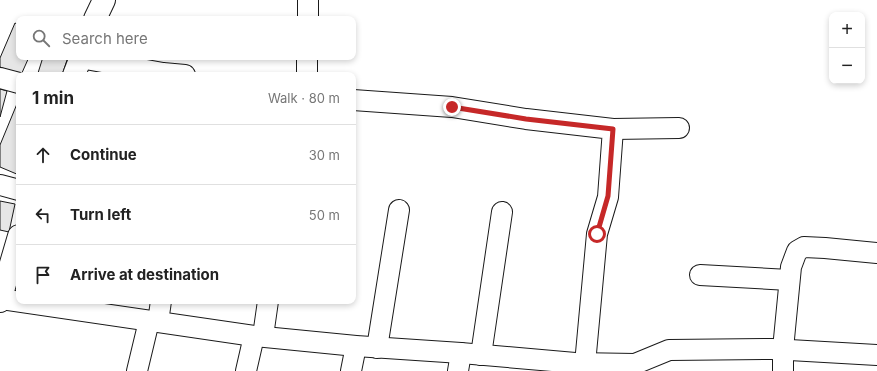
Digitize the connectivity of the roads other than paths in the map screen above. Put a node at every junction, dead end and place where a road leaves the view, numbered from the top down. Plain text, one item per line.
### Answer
1 (104, 0) edge
2 (308, 0) edge
3 (96, 16) edge
4 (308, 16) edge
5 (307, 60) edge
6 (78, 63) edge
7 (154, 72) edge
8 (307, 72) edge
9 (0, 78) edge
10 (16, 82) edge
11 (356, 100) edge
12 (679, 128) dead end
13 (613, 129) junction
14 (0, 185) edge
15 (16, 189) edge
16 (400, 210) dead end
17 (502, 212) dead end
18 (16, 246) edge
19 (877, 253) edge
20 (700, 275) dead end
21 (789, 280) junction
22 (0, 299) edge
23 (16, 301) edge
24 (35, 304) edge
25 (160, 304) edge
26 (267, 304) edge
27 (153, 321) junction
28 (259, 336) junction
29 (356, 346) junction
30 (377, 348) junction
31 (783, 349) junction
32 (481, 355) junction
33 (877, 355) edge
34 (459, 362) edge
35 (578, 366) edge
36 (137, 371) edge
37 (246, 371) edge
38 (351, 371) edge
39 (783, 371) edge

1 - 3 street
2 - 4 street
5 - 8 street
6 - 7 street
9 - 10 street
11 - 13 street
12 - 13 street
13 - 35 street
14 - 15 street
16 - 30 street
17 - 32 street
18 - 22 street
19 - 21 street
20 - 21 street
21 - 31 street
22 - 23 street
24 - 27 street
25 - 27 street
26 - 28 street
27 - 28 street
27 - 36 street
28 - 29 street
28 - 37 street
29 - 30 street
29 - 38 street
30 - 34 street
31 - 33 street
31 - 35 street
31 - 39 street
32 - 34 street
32 - 35 street

